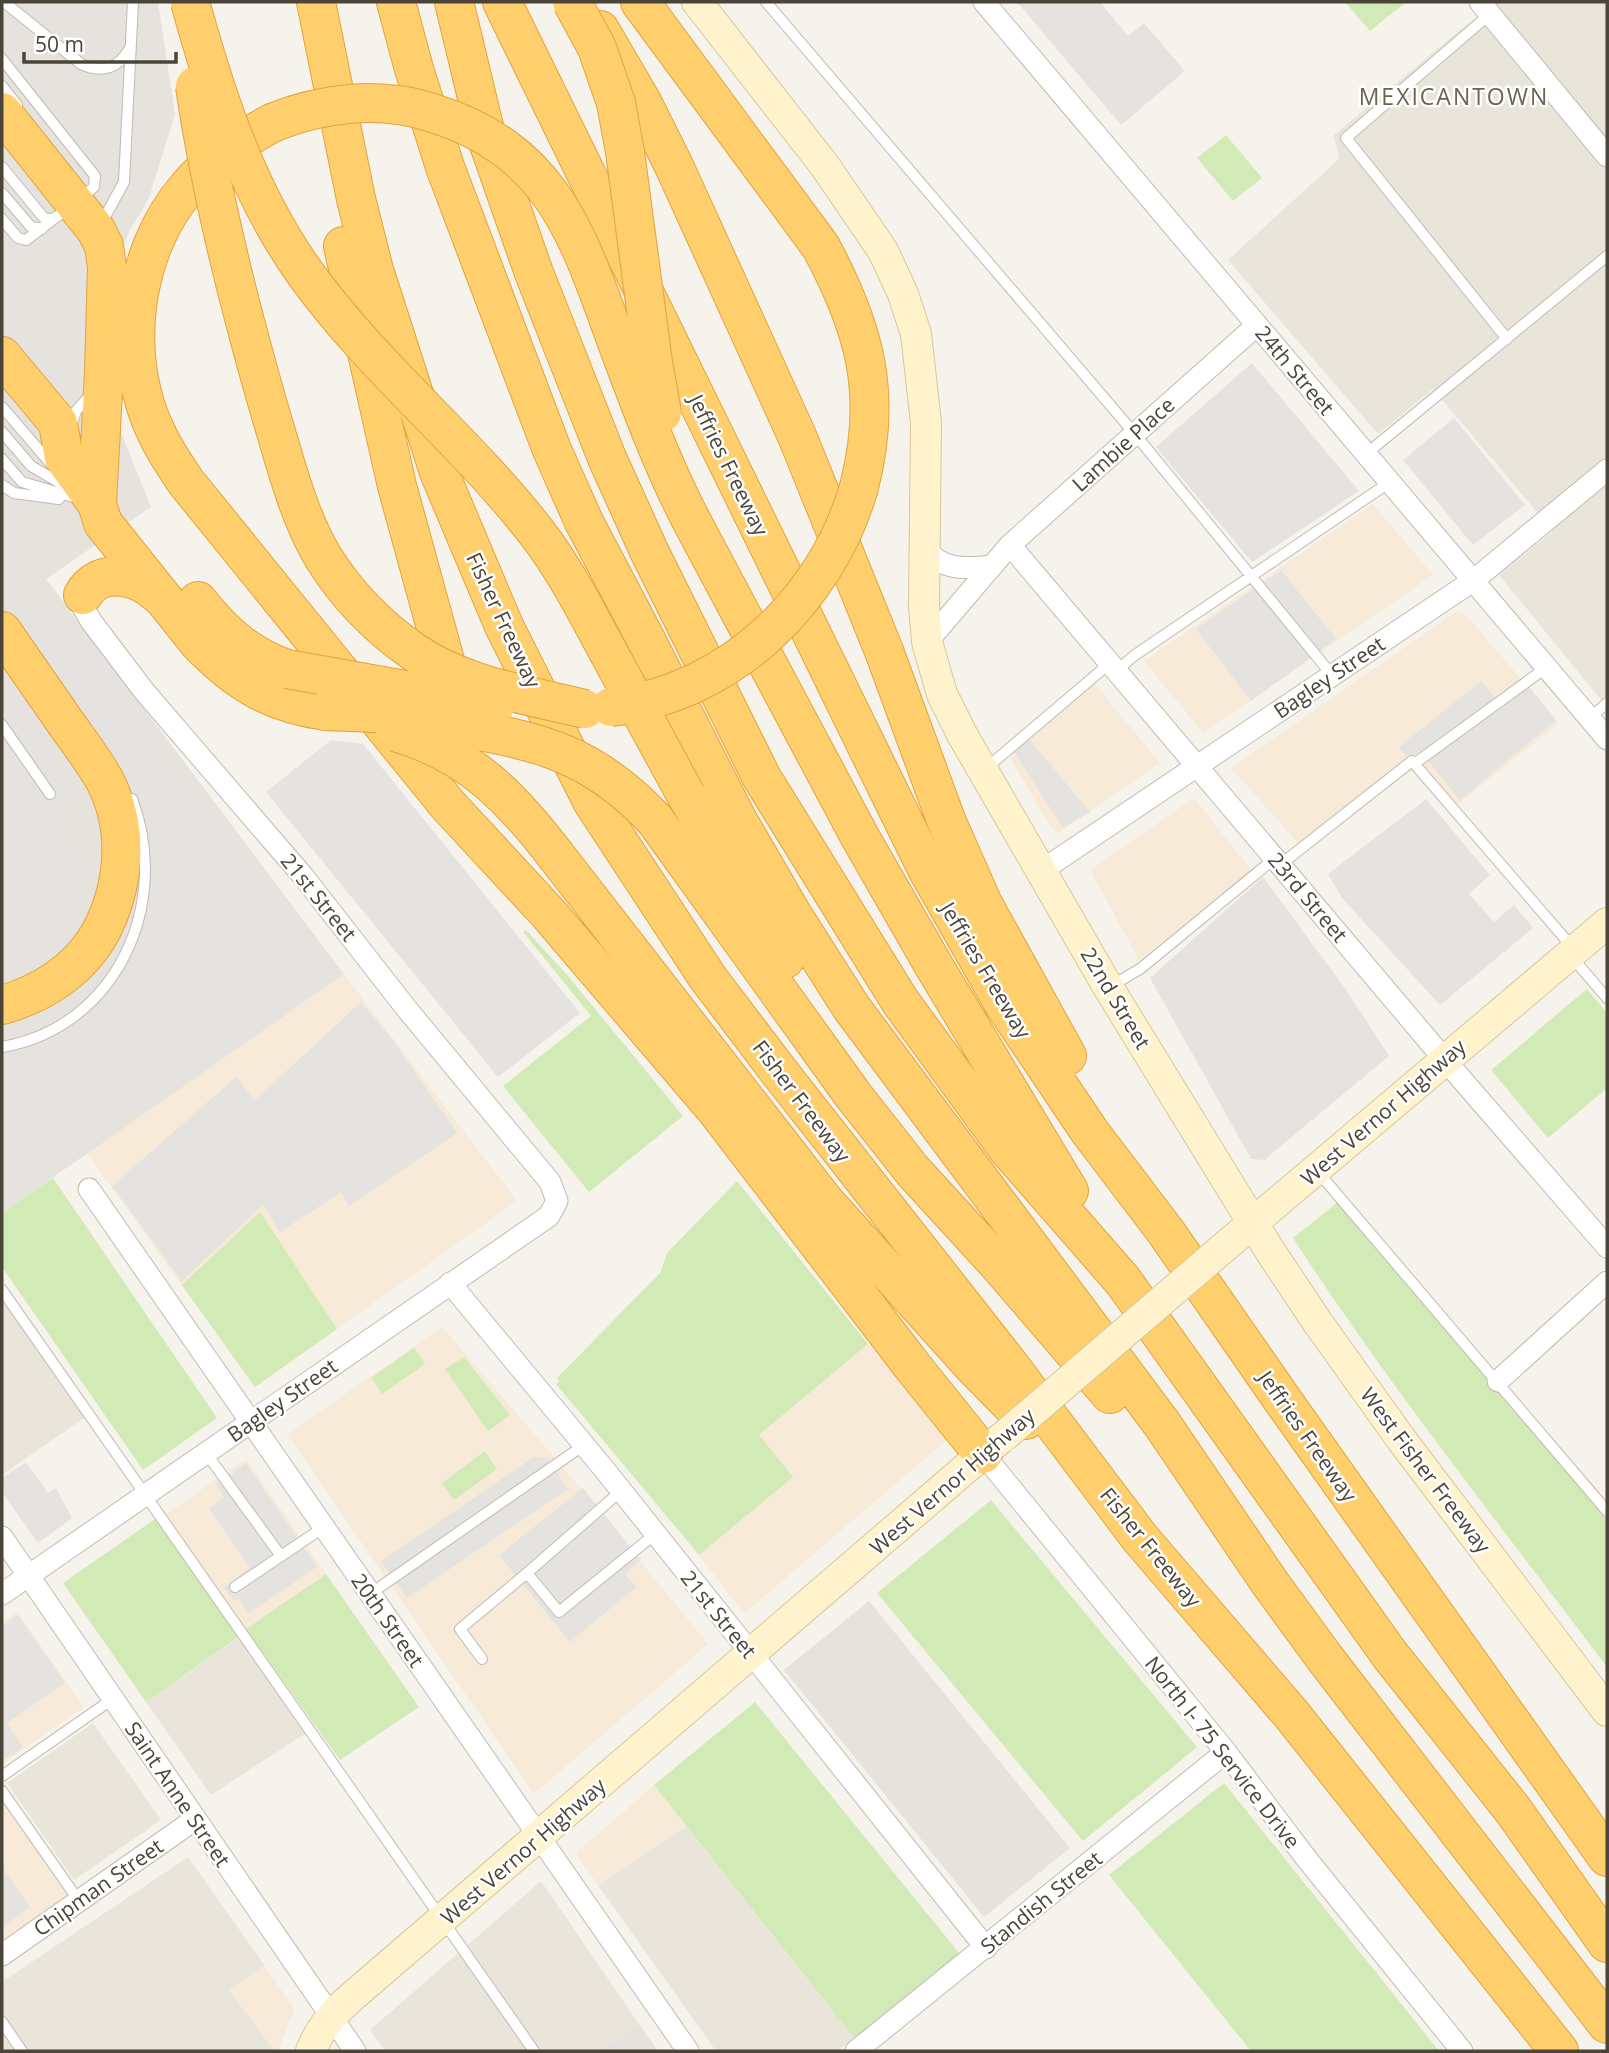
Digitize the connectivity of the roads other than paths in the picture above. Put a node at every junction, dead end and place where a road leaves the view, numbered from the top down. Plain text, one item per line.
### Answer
1 (4, 2) edge
2 (133, 2) edge
3 (184, 2) edge
4 (190, 2) edge
5 (300, 2) edge
6 (316, 2) edge
7 (396, 2) edge
8 (454, 2) edge
9 (502, 2) edge
10 (572, 2) edge
11 (579, 2) edge
12 (640, 2) edge
13 (697, 2) edge
14 (766, 2) edge
15 (984, 2) edge
16 (1485, 8) edge
17 (131, 48) junction
18 (2, 59) edge
19 (2, 86) edge
20 (14, 115) edge
21 (1607, 156) edge
22 (2, 167) edge
23 (2, 193) edge
24 (75, 209) junction
25 (2, 219) edge
26 (42, 229) junction
27 (1607, 256) edge
28 (1257, 325) junction
29 (1507, 339) junction
30 (2, 356) edge
31 (2, 407) edge
32 (2, 432) edge
33 (1134, 433) junction
34 (48, 437) dead end
35 (1366, 454) junction
36 (2, 459) edge
37 (84, 467) dead end
38 (1607, 470) edge
39 (1390, 482) junction
40 (2, 485) edge
41 (102, 505) junction
42 (691, 520) junction
43 (924, 545) junction
44 (1010, 545) junction
45 (992, 566) junction
46 (1251, 574) junction
47 (1474, 580) junction
48 (83, 595) junction
49 (173, 609) junction
50 (2, 631) edge
51 (927, 642) junction
52 (1113, 667) junction
53 (1546, 667) junction
54 (1332, 675) junction
55 (37, 681) junction
56 (1607, 703) edge
57 (584, 709) junction
58 (73, 710) dead end
59 (322, 711) junction
60 (1590, 718) junction
61 (2, 725) edge
62 (1607, 739) edge
63 (1414, 764) junction
64 (1197, 767) junction
65 (983, 771) junction
66 (126, 788) dead end
67 (50, 794) dead end
68 (1278, 861) junction
69 (1041, 872) junction
70 (548, 914) junction
71 (1607, 923) edge
72 (1572, 953) junction
73 (1108, 987) junction
74 (1607, 998) edge
75 (2, 1005) edge
76 (2, 1047) edge
77 (1444, 1059) junction
78 (1316, 1170) junction
79 (89, 1189) dead end
80 (557, 1201) joint
81 (1252, 1224) junction
82 (1166, 1232) junction
83 (1607, 1247) edge
84 (999, 1265) junction
85 (1123, 1281) junction
86 (1607, 1282) edge
87 (450, 1283) junction
88 (2, 1290) edge
89 (1498, 1381) junction
90 (251, 1422) junction
91 (993, 1445) junction
92 (584, 1446) junction
93 (206, 1453) junction
94 (621, 1491) junction
95 (144, 1496) junction
96 (1607, 1511) edge
97 (324, 1527) junction
98 (655, 1534) junction
99 (2, 1536) edge
100 (1140, 1538) junction
101 (281, 1556) junction
102 (527, 1573) junction
103 (29, 1576) junction
104 (1270, 1583) junction
105 (235, 1587) dead end
106 (2, 1594) edge
107 (370, 1594) junction
108 (751, 1653) junction
109 (482, 1659) dead end
110 (114, 1698) junction
111 (1607, 1711) edge
112 (1226, 1752) junction
113 (2, 1776) edge
114 (2, 1791) edge
115 (194, 1820) junction
116 (540, 1837) junction
117 (1607, 1857) edge
118 (79, 1901) junction
119 (442, 1921) junction
120 (1607, 1943) edge
121 (986, 1948) junction
122 (2, 1955) edge
123 (331, 2017) junction
124 (2, 2022) edge
125 (1607, 2024) edge
126 (22, 2051) edge
127 (311, 2051) edge
128 (355, 2051) edge
129 (534, 2051) edge
130 (688, 2051) edge
131 (856, 2051) edge
132 (1462, 2051) edge
133 (1559, 2051) edge

1 - 17 lane
2 - 17 lane
3 - 57 highway, bridge
4 - 84 highway, bridge
5 - 70 highway
6 - 100 highway, Fisher Freeway
7 - 104 highway
8 - 85 highway
9 - 82 highway, Jeffries Freeway
10 - 42 highway, bridge
11 - 82 highway
12 - 57 highway, bridge
13 - 43 street, 22nd Street
14 - 33 lane
15 - 28 street, 24th Street
16 - 21 street
16 - 29 lane
17 - 24 lane
18 - 24 lane
19 - 20 lane
20 - 24 highway
22 - 24 lane
23 - 26 lane
24 - 26 lane
24 - 41 highway
25 - 26 lane
27 - 29 lane
28 - 33 street, Lambie Place
28 - 35 street, 24th Street
29 - 35 lane
30 - 41 highway
31 - 41 lane
32 - 41 lane
33 - 44 street, Lambie Place
33 - 46 lane
34 - 41 lane
35 - 39 street, 24th Street
36 - 41 lane
37 - 41 lane
38 - 47 street, Bagley Street
39 - 46 lane
39 - 47 street, 24th Street
40 - 41 lane
41 - 48 highway
41 - 49 highway
41 - 57 highway, bridge
42 - 70 highway, bridge
42 - 85 highway
43 - 45 street
43 - 51 street, 22nd Street
44 - 45 street, Lambie Place
44 - 52 street, 23rd Street
45 - 51 street, Lambie Place
46 - 52 lane
46 - 54 lane
47 - 53 street, 24th Street
47 - 54 street, Bagley Street
48 - 49 highway
48 - 80 street, 21st Street
49 - 59 highway
50 - 55 highway
51 - 65 street, 22nd Street
52 - 64 street, 23rd Street
52 - 65 lane
53 - 60 street, 24th Street
53 - 63 lane
54 - 64 street, Bagley Street
55 - 58 lane
55 - 75 highway
56 - 60 lane
59 - 84 highway, bridge
59 - 100 highway, bridge
60 - 62 street, 24th Street
61 - 67 lane
63 - 68 lane
63 - 72 lane
64 - 68 street, 23rd Street
64 - 69 street, Bagley Street
65 - 69 street, 22nd Street
66 - 76 lane
68 - 73 lane
68 - 77 street, 23rd Street
69 - 73 street, 22nd Street
70 - 91 highway
71 - 72 street, West Vernor Highway
72 - 74 lane
72 - 77 street, West Vernor Highway
73 - 81 street, 22nd Street
77 - 78 street, West Vernor Highway
77 - 83 street, 23rd Street
78 - 81 street, West Vernor Highway
78 - 89 lane
79 - 90 street, 20th Street
80 - 87 street, Bagley Street
81 - 91 street, West Vernor Highway, bridge
81 - 111 street, West Fisher Freeway
82 - 117 highway, Jeffries Freeway
84 - 104 highway
85 - 120 highway
86 - 89 street
87 - 90 street, Bagley Street
87 - 92 street, 21st Street
88 - 95 lane
89 - 96 lane
90 - 93 street, Bagley Street
90 - 97 street, 20th Street
91 - 108 street, West Vernor Highway
91 - 112 street, North I- 75 Service Drive
92 - 94 street, 21st Street
92 - 107 lane
93 - 95 street, Bagley Street
93 - 101 lane
94 - 98 street, 21st Street
94 - 102 lane
95 - 103 street, Bagley Street
95 - 119 lane
97 - 101 lane
97 - 107 street, 20th Street
98 - 102 lane
98 - 108 street, 21st Street
99 - 103 street, Saint Anne Street
100 - 133 highway, Fisher Freeway
101 - 105 lane
102 - 109 lane
103 - 106 street, Bagley Street
103 - 110 street, Saint Anne Street
104 - 125 highway
107 - 116 street, 20th Street
108 - 116 street, West Vernor Highway
108 - 121 street, 21st Street
110 - 113 lane
110 - 115 street, Saint Anne Street
112 - 121 street, Standish Street
112 - 132 street, North I- 75 Service Drive
114 - 118 lane
115 - 118 street, Chipman Street
115 - 123 street, Saint Anne Street
116 - 119 street, West Vernor Highway
116 - 130 street, 20th Street
118 - 122 street, Chipman Street
119 - 123 street, West Vernor Highway
119 - 129 lane
121 - 131 street, Standish Street
123 - 127 street, West Vernor Highway
123 - 128 street, Saint Anne Street
124 - 126 lane

